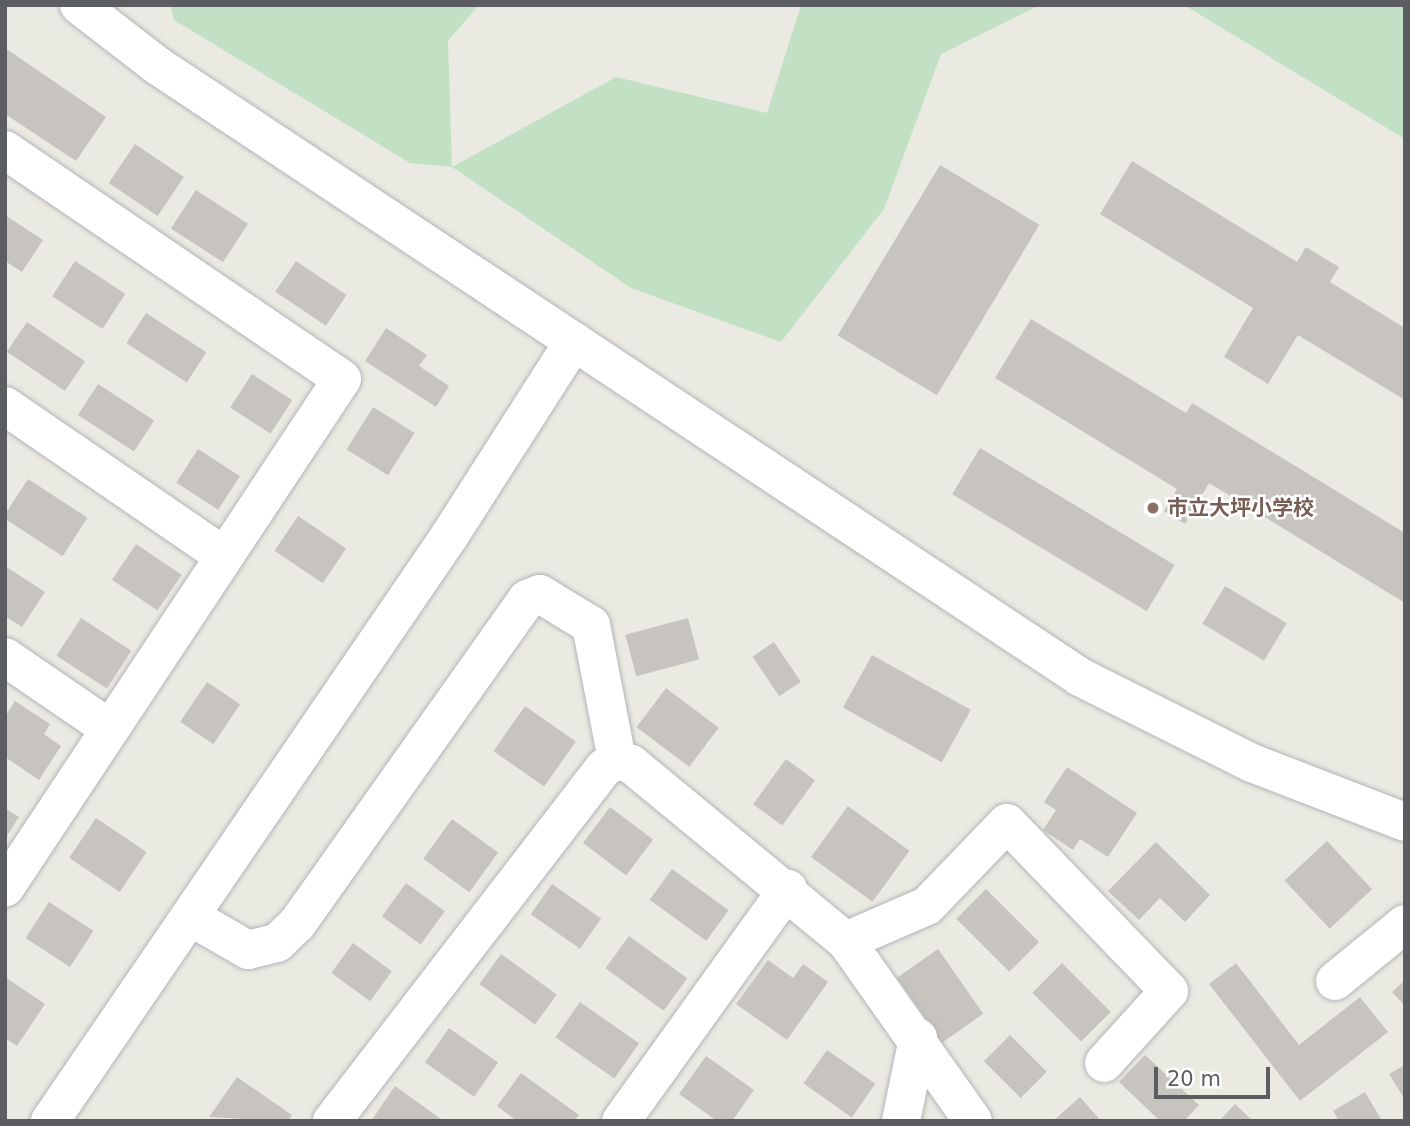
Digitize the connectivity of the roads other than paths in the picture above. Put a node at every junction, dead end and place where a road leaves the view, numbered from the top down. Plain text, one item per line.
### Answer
1 (79, 5) edge
2 (5, 150) edge
3 (574, 341) junction
4 (5, 406) edge
5 (225, 556) junction
6 (5, 657) edge
7 (110, 729) junction
8 (617, 760) junction
9 (1405, 822) edge
10 (5, 888) edge
11 (788, 889) junction
12 (191, 917) junction
13 (1405, 924) edge
14 (846, 941) junction
15 (1335, 981) dead end
16 (918, 1038) junction
17 (1104, 1063) dead end
18 (50, 1121) edge
19 (332, 1121) edge
20 (621, 1121) edge
21 (901, 1121) edge
22 (973, 1121) edge

1 - 3 street
2 - 5 street
3 - 9 street
3 - 12 street
4 - 5 street
5 - 7 street
6 - 7 street
7 - 10 street
8 - 11 street
8 - 12 street
8 - 19 street
11 - 14 street
11 - 20 street
12 - 18 street
13 - 15 street
14 - 16 street
14 - 17 street
16 - 21 street
16 - 22 street

